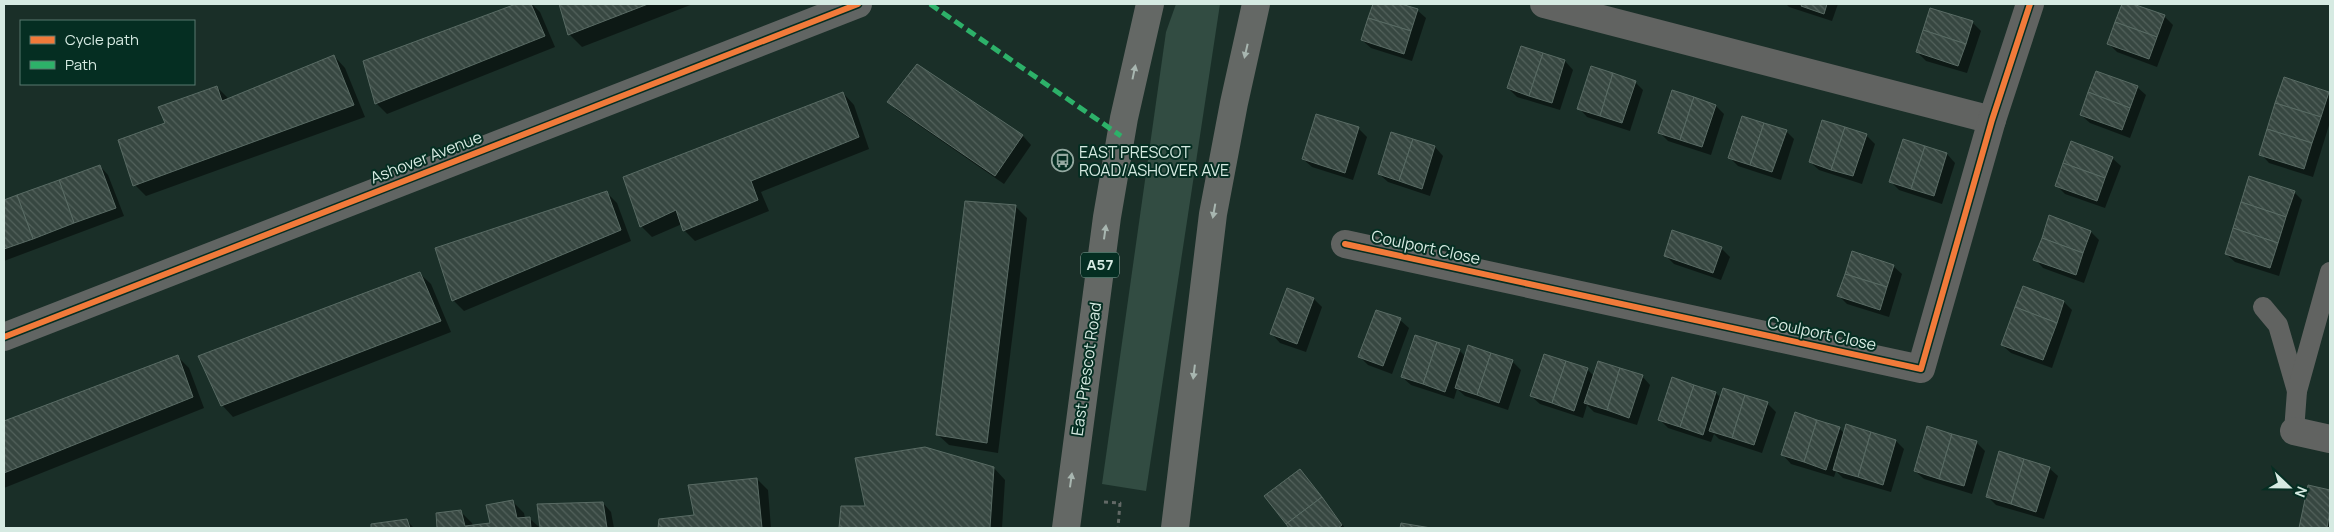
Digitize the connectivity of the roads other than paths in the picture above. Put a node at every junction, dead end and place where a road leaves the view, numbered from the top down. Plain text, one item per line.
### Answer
1 (858, 4) edge
2 (1150, 4) edge
3 (1256, 4) edge
4 (1544, 4) edge
5 (2030, 4) edge
6 (1992, 120) junction
7 (1345, 244) dead end
8 (2330, 272) edge
9 (2262, 307) dead end
10 (4, 337) edge
11 (2297, 391) junction
12 (2294, 431) joint
13 (2330, 439) edge
14 (1066, 528) edge
15 (1175, 528) edge

1 - 10 street, Ashover Avenue
14 -> 2 highway, East Prescot Road / A57
3 -> 15 highway
4 - 6 street
5 - 6 street, Coulport Close
6 - 7 street, Coulport Close
8 - 11 lane
9 - 11 lane
11 - 12 lane
12 - 13 street

